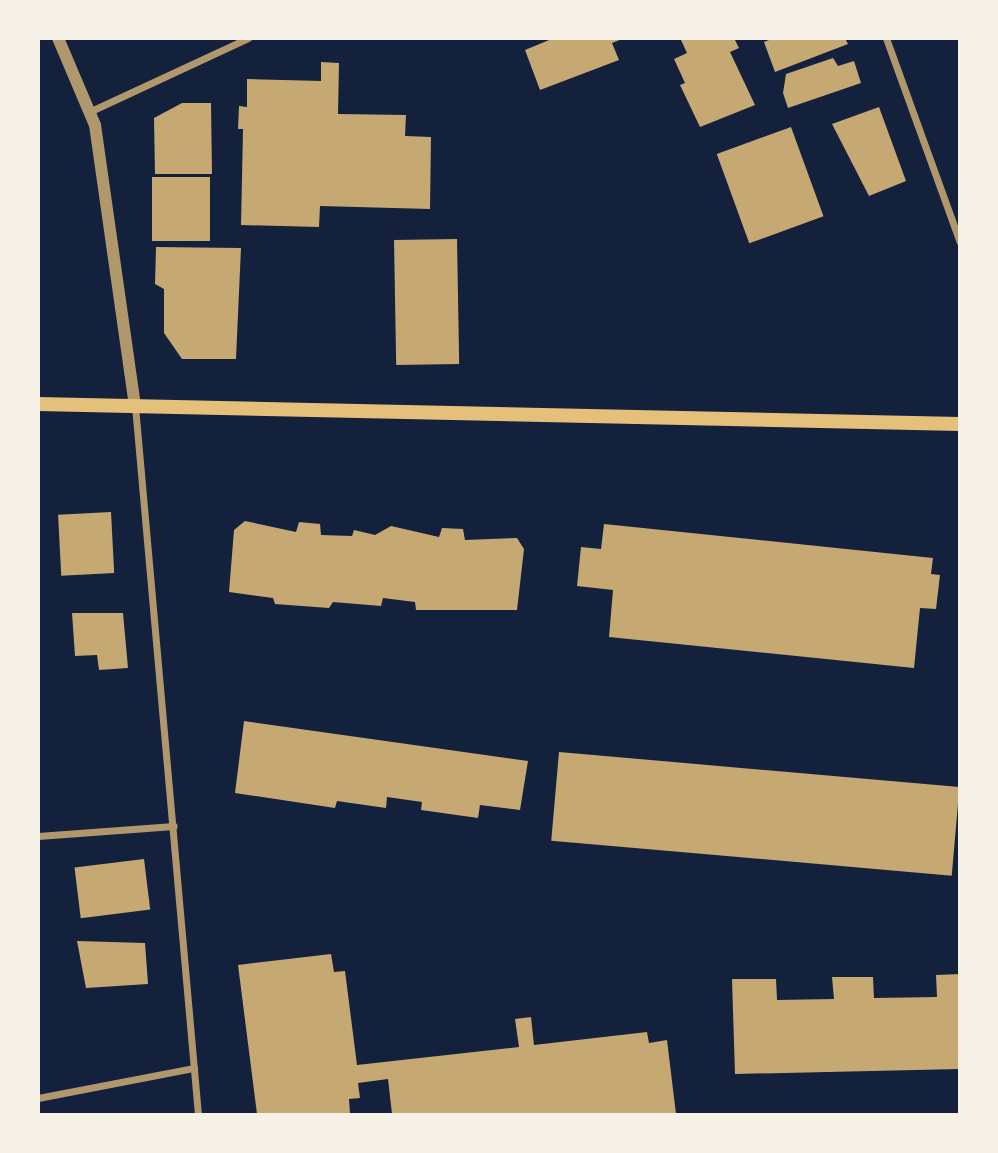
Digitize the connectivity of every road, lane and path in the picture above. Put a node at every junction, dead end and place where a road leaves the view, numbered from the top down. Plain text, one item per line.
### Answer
1 (58, 38) edge
2 (248, 38) edge
3 (886, 38) edge
4 (92, 111) junction
5 (960, 242) edge
6 (38, 404) edge
7 (135, 406) junction
8 (960, 424) edge
9 (174, 826) junction
10 (38, 836) edge
11 (194, 1069) junction
12 (38, 1098) edge
13 (198, 1115) edge

1 - 4 street
2 - 4 street
3 - 5 street
4 - 7 street
6 - 7 main road
7 - 8 main road
7 - 9 street
9 - 10 street
9 - 11 street
11 - 12 street
11 - 13 street

